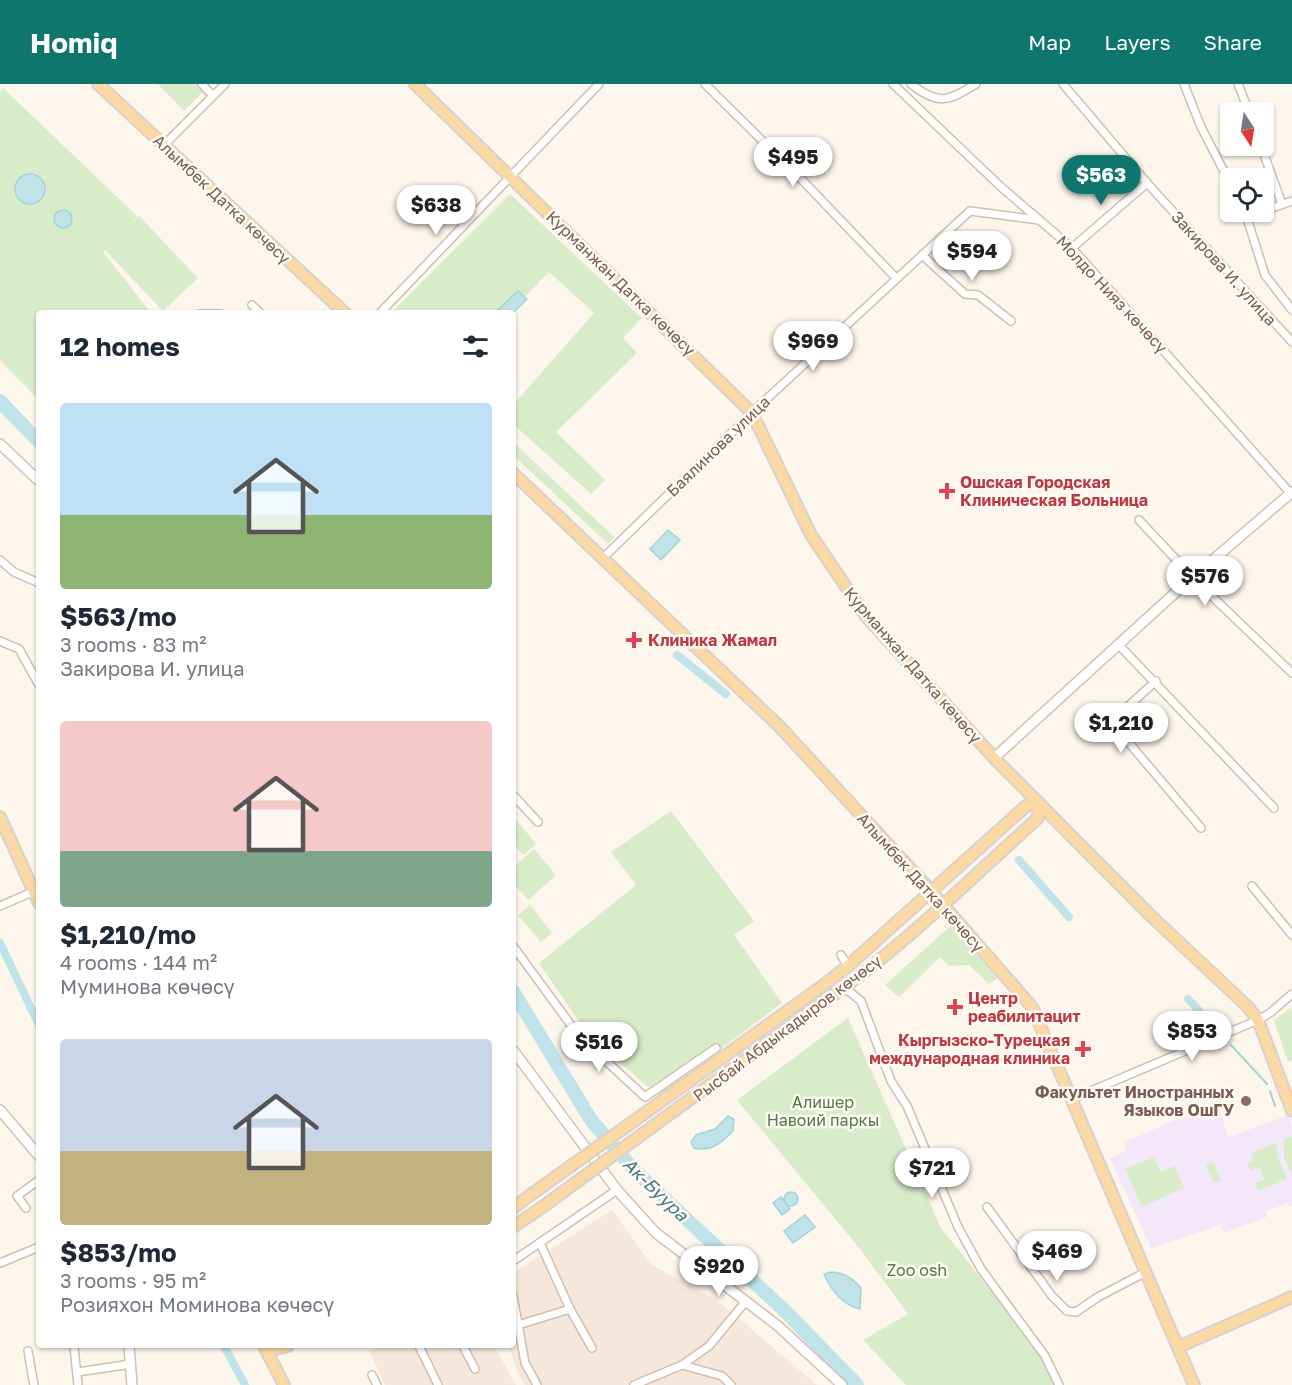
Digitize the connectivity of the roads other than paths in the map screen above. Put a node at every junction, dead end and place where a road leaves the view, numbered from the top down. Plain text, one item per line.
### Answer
1 (98, 84) edge
2 (202, 84) edge
3 (225, 84) edge
4 (415, 84) edge
5 (599, 84) edge
6 (705, 84) edge
7 (893, 84) edge
8 (911, 84) edge
9 (976, 84) edge
10 (1063, 84) edge
11 (1184, 84) edge
12 (1238, 84) edge
13 (213, 96) junction
14 (1245, 102) edge
15 (164, 146) junction
16 (1265, 156) edge
17 (1222, 168) edge
18 (510, 176) junction
19 (1147, 183) junction
20 (1292, 201) edge
21 (1282, 204) junction
22 (1274, 207) edge
23 (1039, 220) junction
24 (1248, 222) edge
25 (1072, 248) junction
26 (922, 255) junction
27 (896, 278) junction
28 (252, 305) dead end
29 (257, 310) edge
30 (342, 310) edge
31 (384, 310) edge
32 (1292, 310) edge
33 (1011, 321) dead end
34 (1292, 342) edge
35 (752, 413) junction
36 (0, 444) edge
37 (516, 476) edge
38 (36, 478) edge
39 (1291, 493) edge
40 (1139, 520) dead end
41 (602, 559) junction
42 (0, 560) edge
43 (1193, 577) junction
44 (36, 582) edge
45 (0, 641) edge
46 (1118, 644) junction
47 (1292, 674) edge
48 (36, 680) edge
49 (1156, 681) junction
50 (994, 758) junction
51 (516, 798) edge
52 (1039, 803) junction
53 (1274, 808) dead end
54 (0, 817) edge
55 (538, 822) dead end
56 (1201, 828) dead end
57 (1252, 885) dead end
58 (36, 891) edge
59 (931, 891) junction
60 (942, 904) junction
61 (0, 906) edge
62 (1292, 934) edge
63 (516, 950) edge
64 (841, 955) dead end
65 (848, 966) junction
66 (844, 988) junction
67 (1292, 994) edge
68 (1258, 1020) junction
69 (716, 1048) dead end
70 (516, 1054) edge
71 (1072, 1099) junction
72 (0, 1110) edge
73 (1292, 1111) edge
74 (36, 1152) edge
75 (36, 1182) edge
76 (617, 1190) junction
77 (516, 1206) edge
78 (987, 1207) dead end
79 (26, 1208) dead end
80 (516, 1225) edge
81 (540, 1244) junction
82 (36, 1248) edge
83 (516, 1259) edge
84 (0, 1263) edge
85 (1146, 1272) junction
86 (1292, 1297) edge
87 (746, 1301) junction
88 (570, 1310) junction
89 (516, 1313) edge
90 (518, 1325) junction
91 (1178, 1347) junction
92 (74, 1348) edge
93 (129, 1348) edge
94 (268, 1348) edge
95 (420, 1348) edge
96 (464, 1348) edge
97 (592, 1348) dead end
98 (28, 1351) dead end
99 (130, 1364) junction
100 (682, 1365) junction
101 (474, 1369) dead end
102 (78, 1372) junction
103 (372, 1375) dead end
104 (34, 1385) edge
105 (78, 1385) edge
106 (132, 1385) edge
107 (284, 1385) edge
108 (377, 1385) edge
109 (438, 1385) edge
110 (537, 1385) edge
111 (634, 1385) edge
112 (731, 1385) edge
113 (842, 1385) edge
114 (1059, 1385) edge
115 (1194, 1385) edge

1 - 15 main road, Алымбек Датка көчөсү
2 - 13 street
3 - 13 street
4 - 18 main road, Курманжан Датка көчөсү
5 - 18 street
6 - 27 street
7 - 23 street, Молдо Нияз көчөсү
8 - 9 street
10 - 19 street, Закирова И. улица
11 - 17 street
12 - 14 street
13 - 15 street
15 - 30 main road, Алымбек Датка көчөсү
16 - 21 street
18 - 31 street
18 - 35 main road, Курманжан Датка көчөсү
19 - 25 street
19 - 34 street, Закирова И. улица
20 - 21 street
21 - 22 street
23 - 25 street, Молдо Нияз көчөсү
23 - 26 street, Баялинова улица
24 - 32 street
25 - 39 street, Молдо Нияз көчөсү
26 - 27 street, Баялинова улица
26 - 33 street
27 - 35 street, Баялинова улица
28 - 29 street
35 - 41 street, Баялинова улица
35 - 50 main road, Курманжан Датка көчөсү
36 - 38 street
37 - 41 main road, Алымбек Датка көчөсү
39 - 43 street
40 - 43 street
41 - 59 main road, Алымбек Датка көчөсү
42 - 44 street
43 - 46 street
43 - 47 street
45 - 48 street
46 - 49 street
46 - 50 street
49 - 53 street
49 - 56 street
50 - 52 main road, Курманжан Датка көчөсү
51 - 55 street
52 - 59 main road
52 - 60 main road, Рысбай Абдыкадыров көчөсү
52 - 68 main road, Курманжан Датка көчөсү
54 - 58 main road
57 - 62 street
58 - 61 street
59 - 60 main road, Алымбек Датка көчөсү
59 - 65 main road, Рысбай Абдыкадыров көчөсү
60 - 66 main road, Рысбай Абдыкадыров көчөсү
60 - 71 main road, Алымбек Датка көчөсү
63 - 69 street
64 - 65 street
65 - 77 main road, Рысбай Абдыкадыров көчөсү, bridge
66 - 80 main road, Рысбай Абдыкадыров көчөсү, bridge
66 - 114 street
67 - 68 street
68 - 71 street
68 - 73 main road, Курманжан Датка көчөсү
70 - 76 street
71 - 85 main road, Алымбек Датка көчөсү
72 - 74 street
75 - 79 street
76 - 81 street
76 - 87 street
78 - 85 street
81 - 83 street
81 - 88 street
82 - 84 street
85 - 91 main road, Алымбек Датка көчөсү
86 - 91 main road
87 - 100 street
87 - 113 street
88 - 90 street
88 - 97 street
89 - 90 street
90 - 110 street
91 - 115 main road, Алымбек Датка көчөсү
92 - 102 street
93 - 99 street
94 - 107 main road
95 - 109 street
96 - 101 street
98 - 104 street
99 - 102 street
99 - 106 street
100 - 111 street
100 - 112 street
102 - 105 street
103 - 108 street

